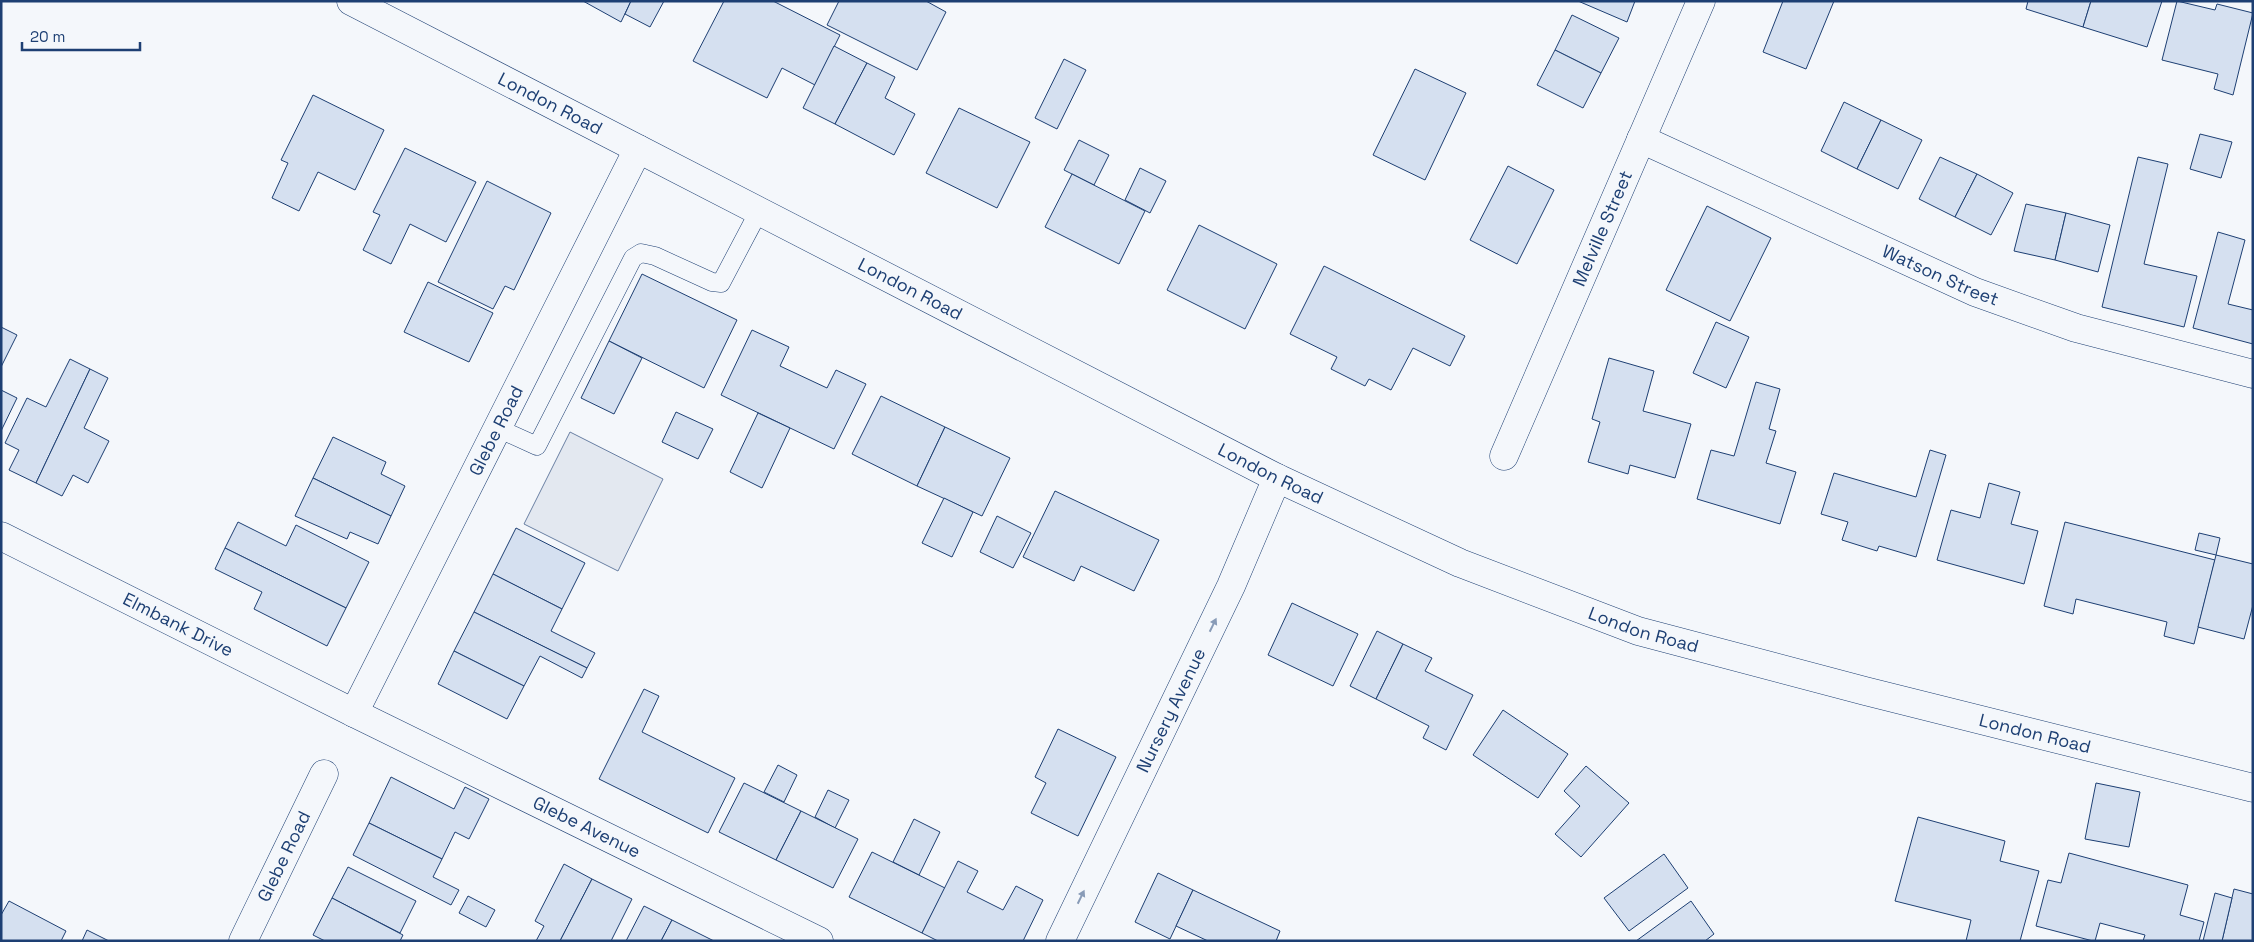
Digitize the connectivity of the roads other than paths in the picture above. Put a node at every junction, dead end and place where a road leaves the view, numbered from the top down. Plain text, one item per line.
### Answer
1 (351, 1) edge
2 (1701, 1) edge
3 (1641, 139) junction
4 (638, 149) junction
5 (760, 212) junction
6 (2253, 374) edge
7 (498, 428) junction
8 (1504, 456) dead end
9 (1277, 478) junction
10 (1, 536) edge
11 (354, 713) junction
12 (324, 774) dead end
13 (2253, 788) edge
14 (243, 941) edge
15 (819, 941) edge
16 (1060, 941) edge

1 - 4 street, London Road
2 - 3 street, Melville Street
3 - 6 street, Watson Street
3 - 8 street, Melville Street
4 - 5 street, London Road
4 - 7 street, Glebe Road
5 - 7 lane
5 - 9 street, London Road
7 - 11 street, Glebe Road
9 - 13 street, London Road
16 -> 9 street, Nursery Avenue
10 - 11 street, Elmbank Drive
11 - 15 street, Glebe Avenue
12 - 14 street, Glebe Road

